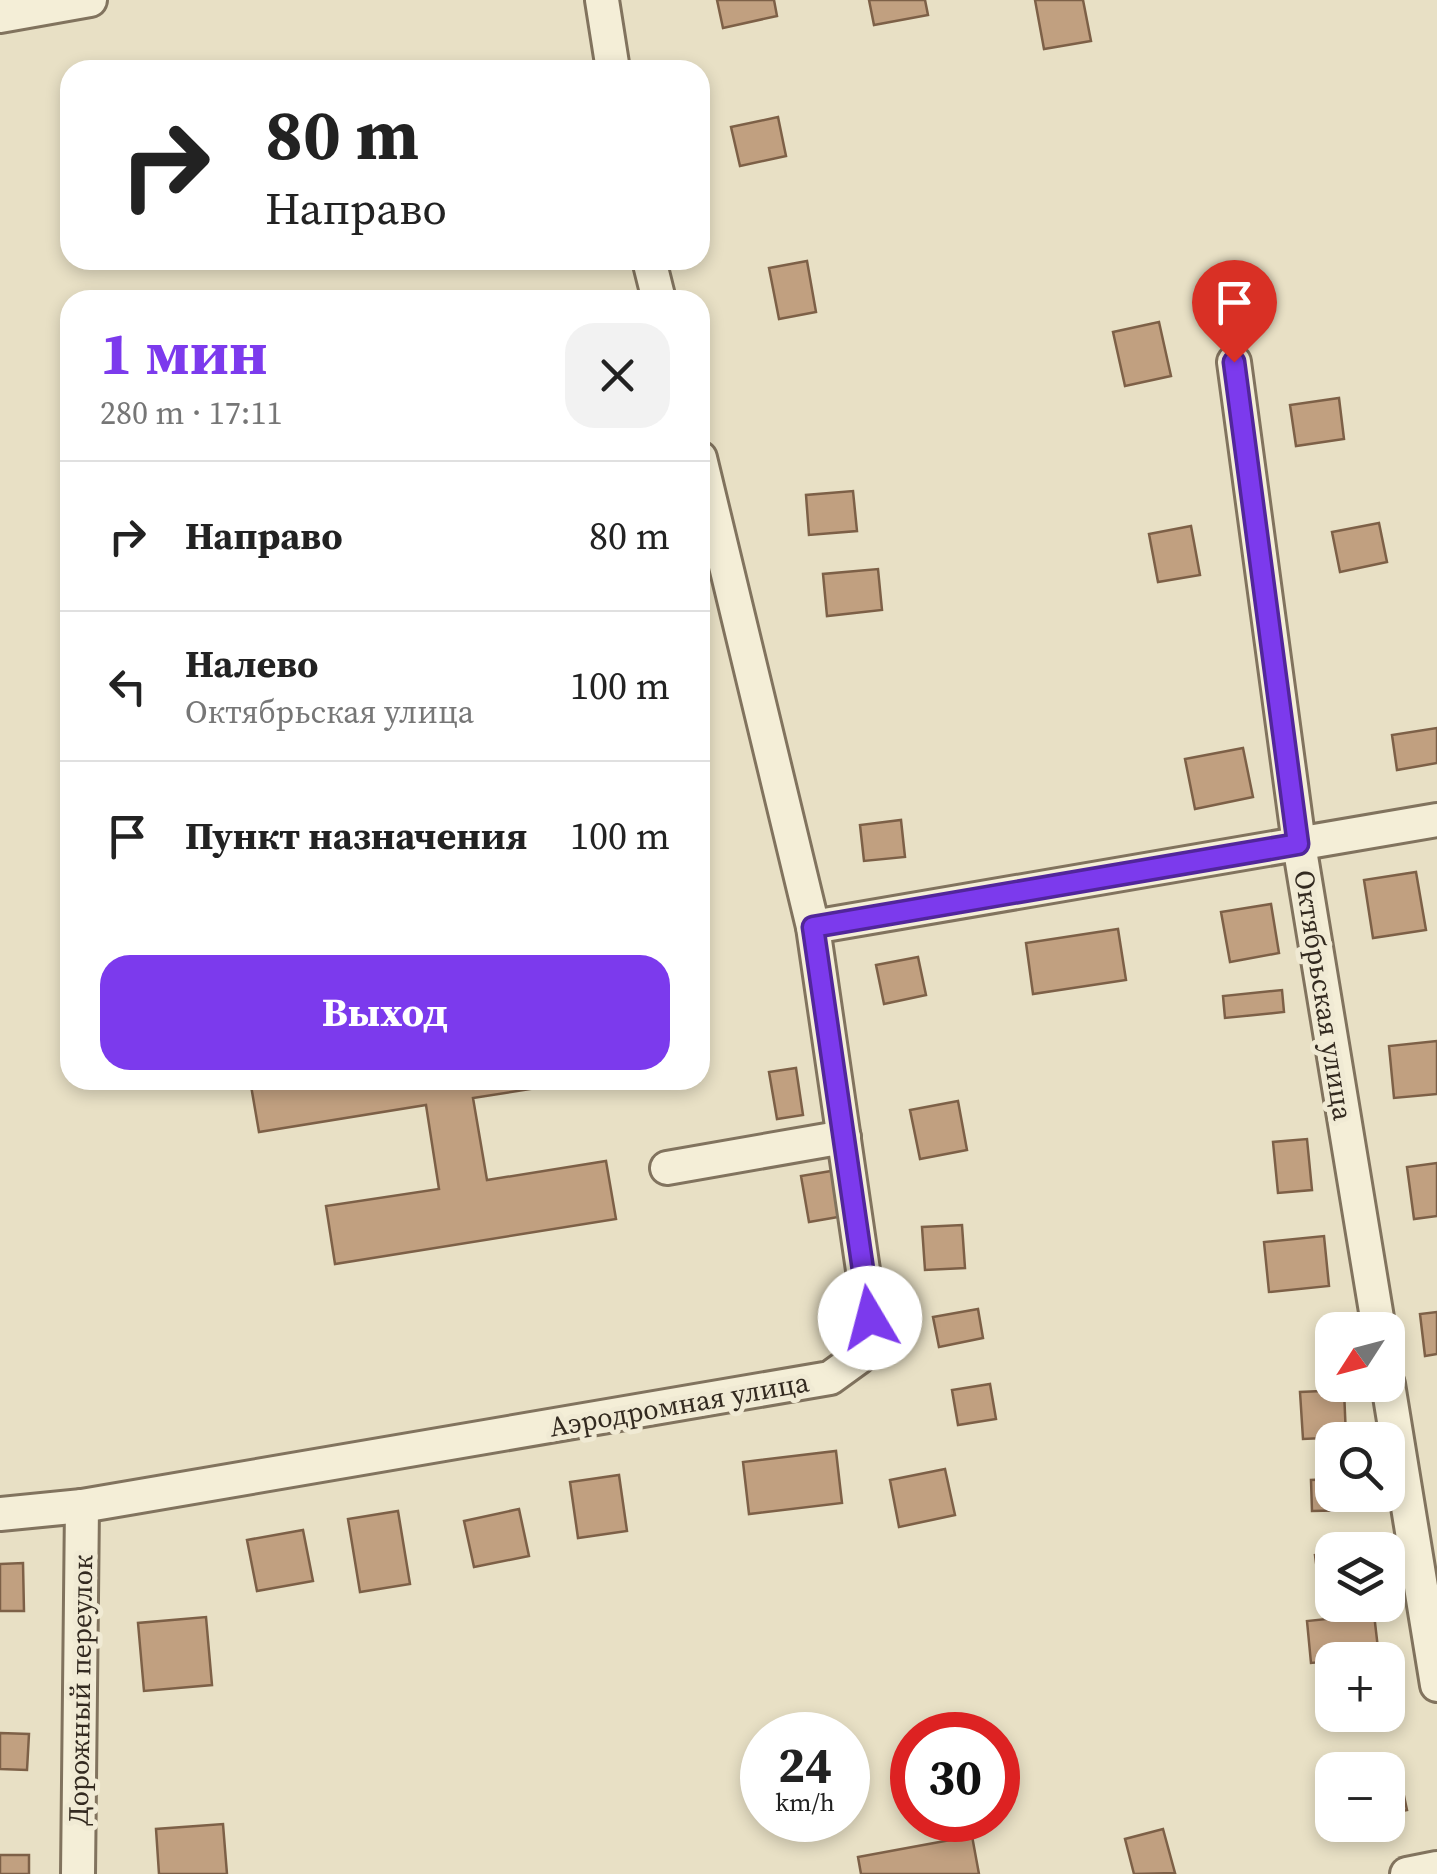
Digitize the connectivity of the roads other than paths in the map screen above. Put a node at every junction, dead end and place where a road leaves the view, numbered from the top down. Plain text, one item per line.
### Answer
1 (90, 0) edge
2 (602, 0) edge
3 (0, 16) edge
4 (612, 60) edge
5 (1234, 362) dead end
6 (710, 500) edge
7 (1437, 820) edge
8 (1298, 844) junction
9 (813, 927) junction
10 (844, 1138) junction
11 (667, 1168) dead end
12 (1375, 1312) edge
13 (1391, 1402) edge
14 (82, 1506) junction
15 (0, 1514) edge
16 (1437, 1685) edge
17 (1437, 1868) edge
18 (78, 1874) edge
19 (1407, 1874) edge

1 - 3 street
2 - 4 street
5 - 8 street, Октябрьская улица
6 - 9 street, Аэродромная улица
7 - 8 street
8 - 9 street
8 - 12 street, Октябрьская улица
9 - 10 street, Аэродромная улица
10 - 11 street
10 - 14 street, Аэродромная улица
13 - 16 street
14 - 15 street, Аэродромная улица
14 - 18 street, Дорожный переулок
17 - 19 street

